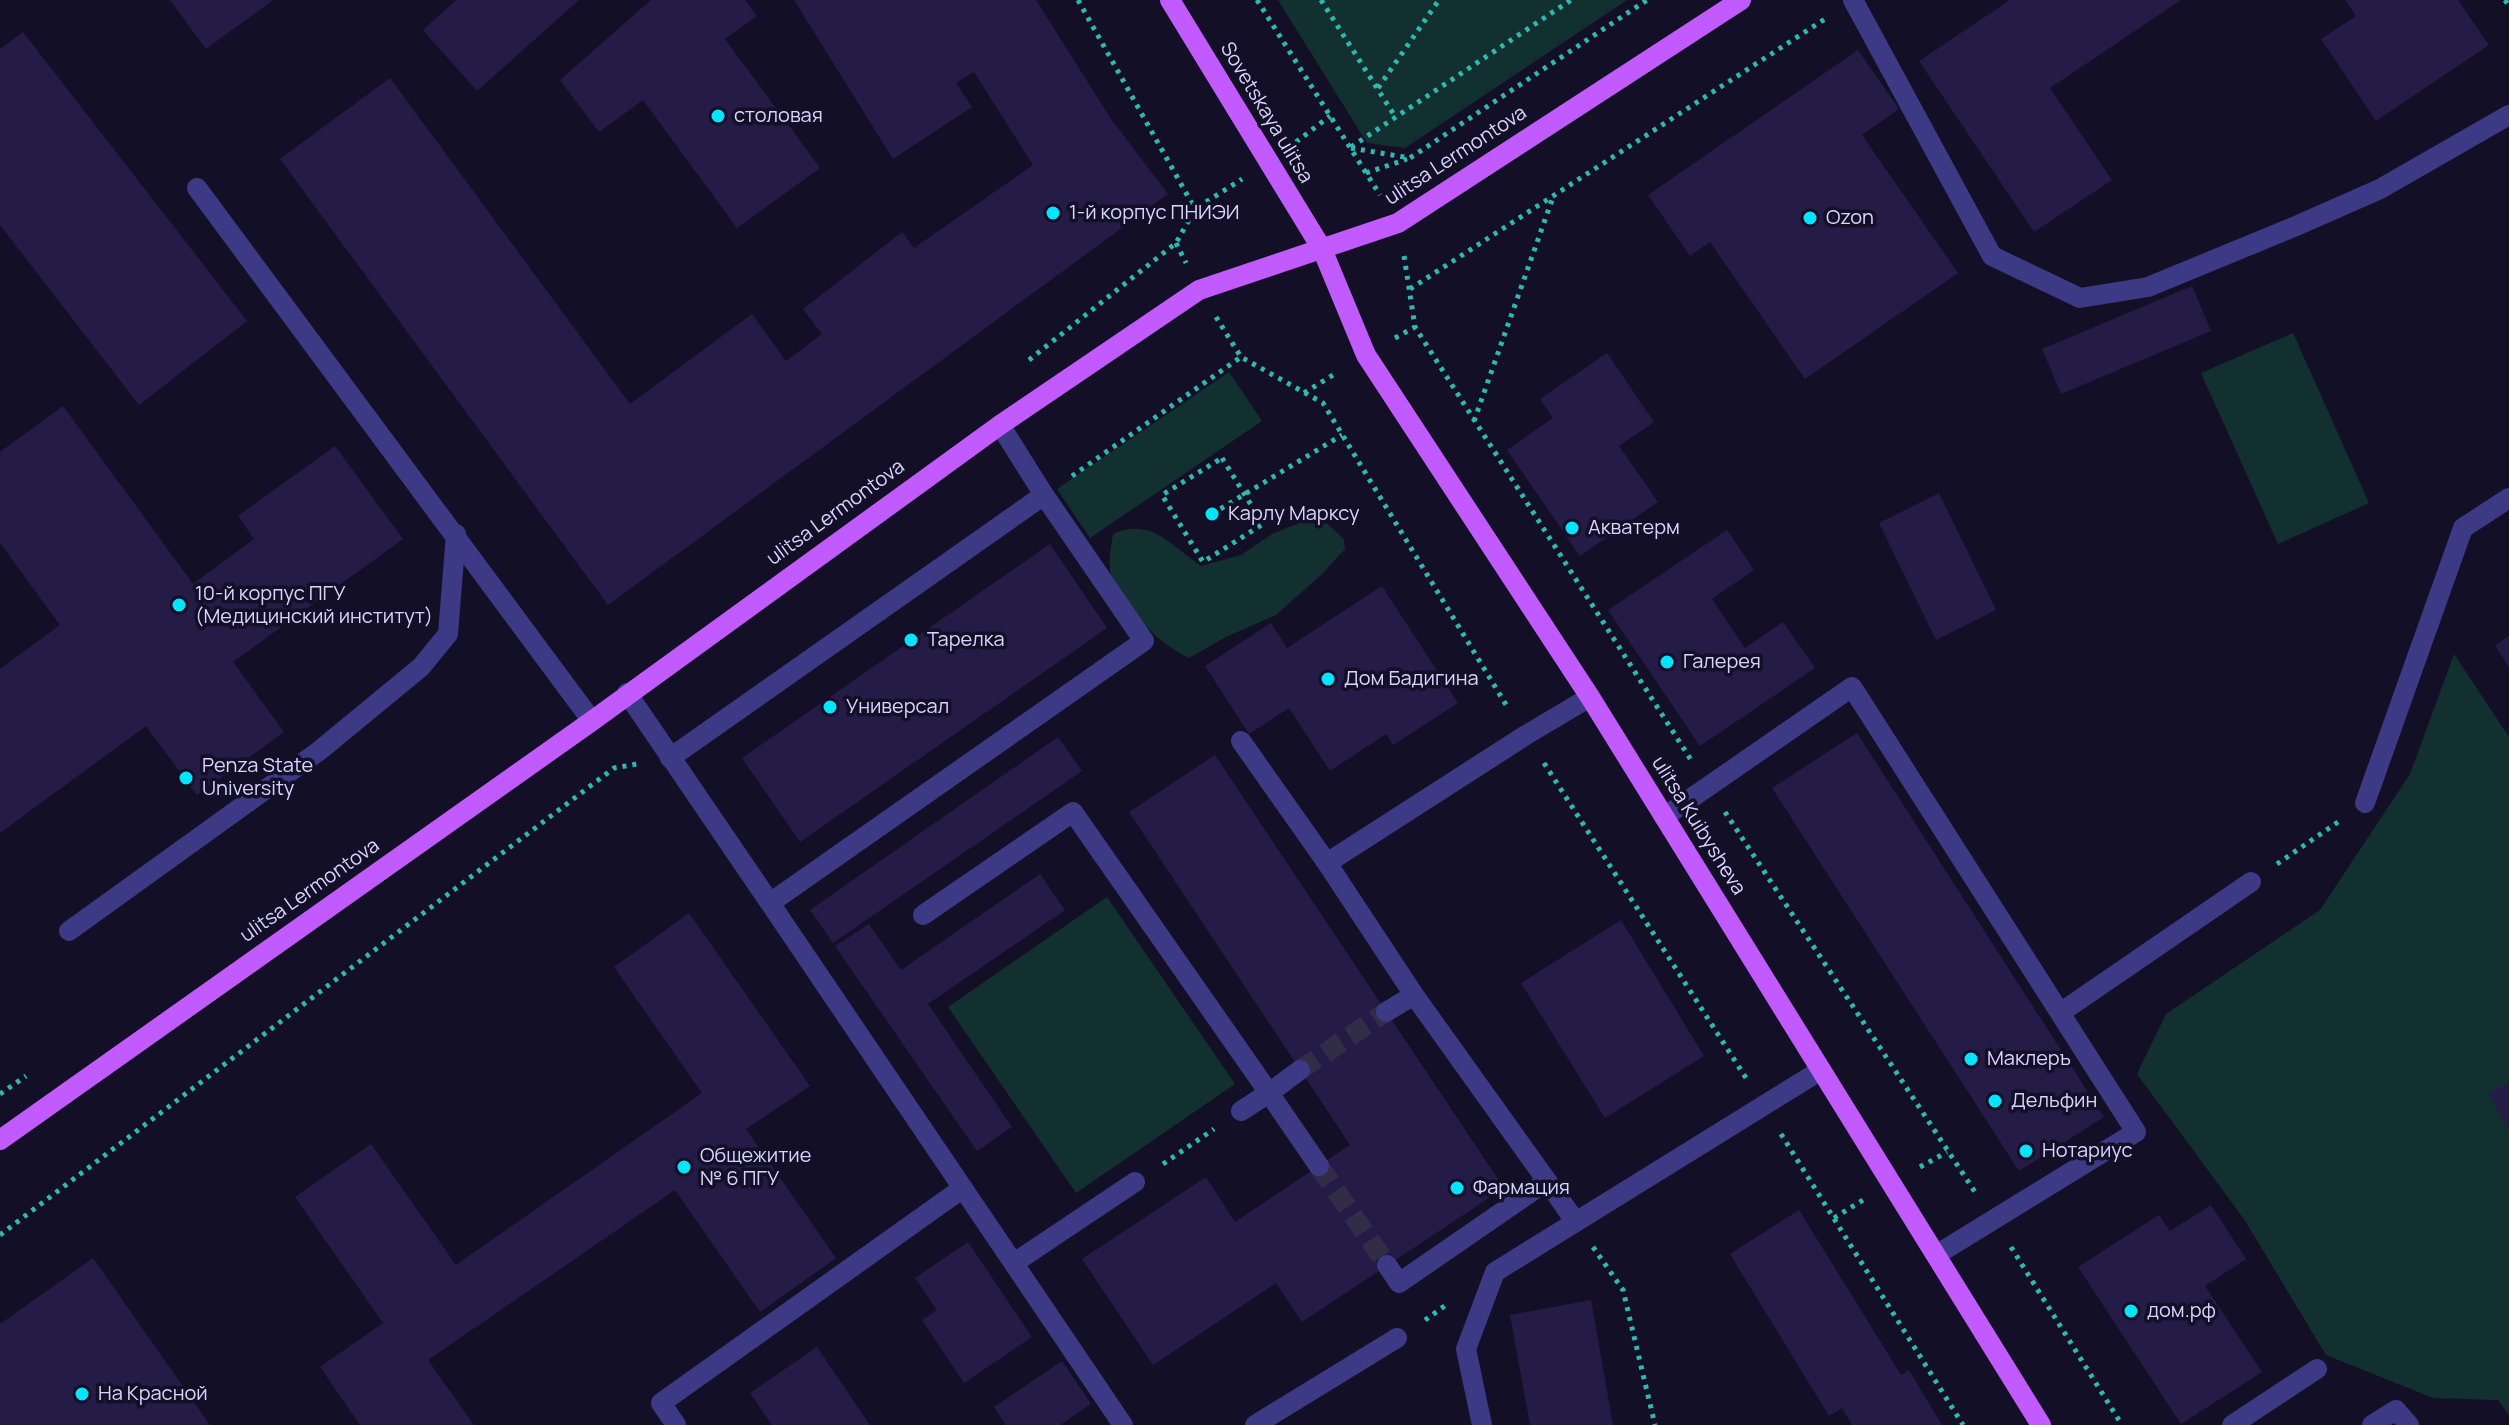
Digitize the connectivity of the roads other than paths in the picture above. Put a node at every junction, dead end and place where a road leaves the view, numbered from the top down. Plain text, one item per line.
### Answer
1 (1170, 0) edge
2 (1741, 0) edge
3 (1853, 0) edge
4 (2509, 115) edge
5 (197, 188) dead end
6 (1322, 249) junction
7 (1000, 425) junction
8 (1044, 495) junction
9 (2509, 498) edge
10 (456, 534) junction
11 (627, 693) junction
12 (1590, 697) junction
13 (592, 721) junction
14 (1241, 741) dead end
15 (670, 758) junction
16 (2365, 803) road end
17 (1664, 817) junction
18 (1327, 863) junction
19 (2251, 882) road end
20 (770, 903) junction
21 (923, 915) dead end
22 (69, 931) dead end
23 (1414, 995) junction
24 (1386, 1012) tunnel mouth
25 (2060, 1013) junction
26 (1300, 1070) tunnel mouth
27 (1821, 1070) junction
28 (1269, 1093) junction
29 (1241, 1111) dead end
30 (0, 1140) edge
31 (1319, 1166) tunnel mouth
32 (1547, 1181) junction
33 (1135, 1182) dead end
34 (963, 1188) junction
35 (1575, 1221) junction
36 (1936, 1255) junction
37 (1014, 1263) junction
38 (1387, 1265) tunnel mouth
39 (1397, 1338) dead end
40 (2317, 1369) dead end
41 (676, 1425) edge
42 (1123, 1425) edge
43 (1255, 1425) edge
44 (1482, 1425) edge
45 (2041, 1425) edge
46 (2232, 1425) edge
47 (2372, 1425) edge
48 (2409, 1425) edge

1 - 6 main road, Sovetskaya ulitsa
2 - 6 main road, ulitsa Lermontova
3 - 4 lane
5 - 10 lane
6 - 7 main road, ulitsa Lermontova
6 - 12 main road, ulitsa Kuibysheva
7 - 8 lane
7 - 11 main road, ulitsa Lermontova
8 - 15 lane
8 - 20 lane
9 - 16 lane
10 - 13 lane
10 - 22 lane
11 - 13 main road, ulitsa Lermontova
11 - 15 lane
12 - 17 main road, ulitsa Kuibysheva
12 - 18 lane
13 - 30 main road, ulitsa Lermontova
14 - 18 lane
15 - 20 lane
17 - 25 lane
17 - 27 main road, ulitsa Kuibysheva
18 - 23 lane
19 - 25 lane
20 - 34 lane
21 - 28 lane
23 - 24 lane
23 - 32 lane
25 - 36 lane
26 - 28 lane
27 - 35 lane
27 - 36 main road, ulitsa Kuibysheva
28 - 29 lane
28 - 31 lane
32 - 35 lane
32 - 38 lane
33 - 37 lane
34 - 37 lane
34 - 41 lane
35 - 44 lane
36 - 45 main road, ulitsa Kuibysheva
37 - 42 lane
39 - 43 lane
40 - 46 lane
47 - 48 lane

